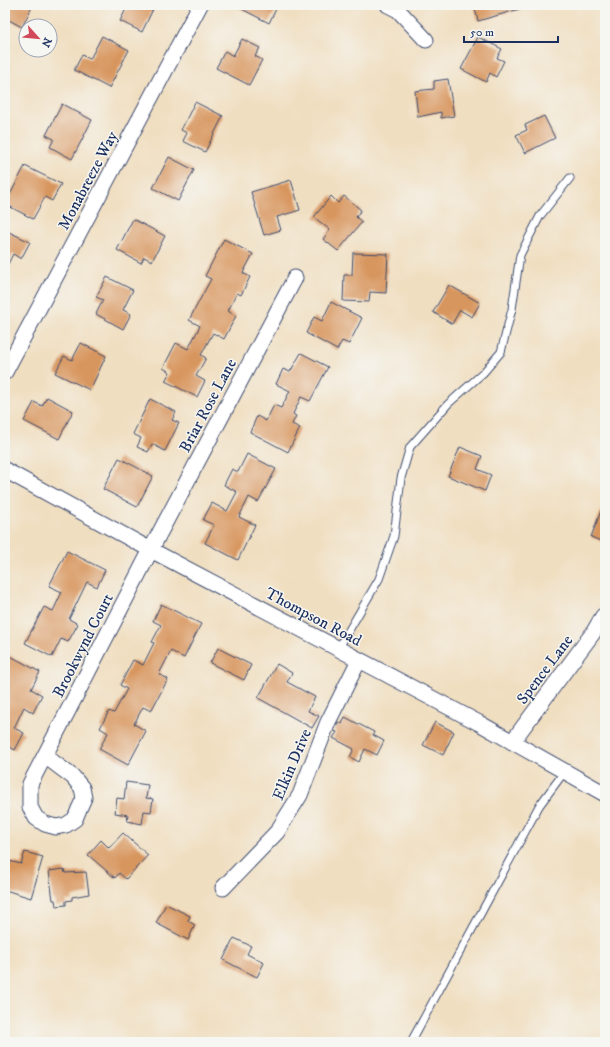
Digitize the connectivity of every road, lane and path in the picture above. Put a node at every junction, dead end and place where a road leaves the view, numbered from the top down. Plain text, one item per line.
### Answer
1 (200, 5) edge
2 (388, 5) edge
3 (426, 40) dead end
4 (570, 178) dead end
5 (295, 278) dead end
6 (5, 372) edge
7 (5, 470) edge
8 (151, 550) junction
9 (603, 616) dead end
10 (338, 649) junction
11 (359, 660) junction
12 (512, 742) junction
13 (44, 756) junction
14 (565, 770) junction
15 (605, 794) edge
16 (223, 888) dead end
17 (411, 1042) edge

1 - 6 street, Monabreeze Way
2 - 3 street
4 - 10 lane
5 - 8 street, Briar Rose Lane
7 - 8 street, Thompson Road
8 - 10 street, Thompson Road
8 - 13 street, Brookwynd Court
9 - 12 street, Spence Lane
10 - 11 street, Thompson Road
11 - 12 street, Thompson Road
11 - 16 street, Elkin Drive
12 - 14 street, Thompson Road
13 - 13 street, Brookwynd Court
14 - 15 street, Thompson Road
14 - 17 lane

